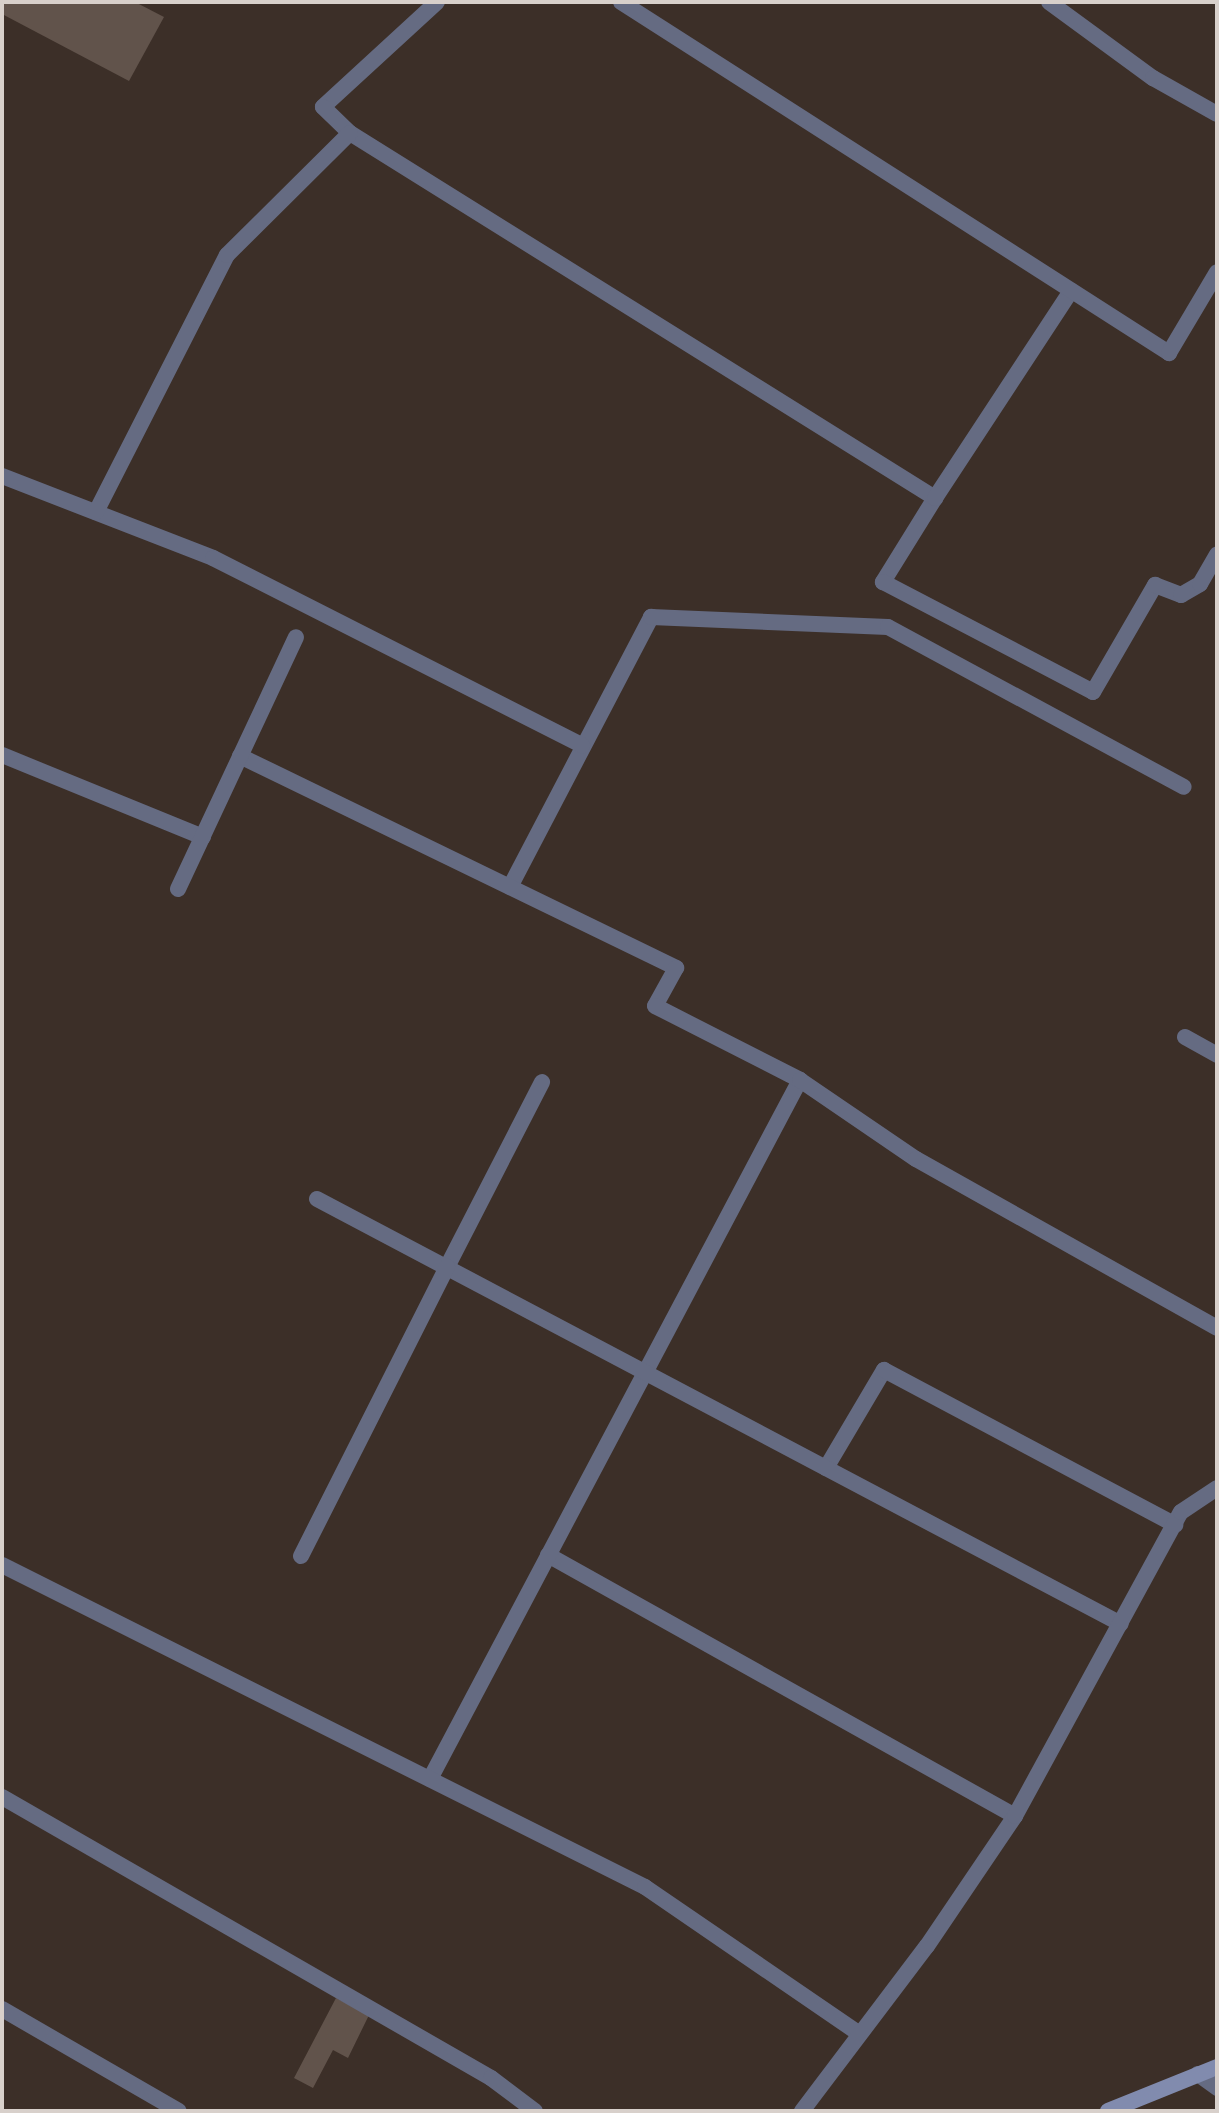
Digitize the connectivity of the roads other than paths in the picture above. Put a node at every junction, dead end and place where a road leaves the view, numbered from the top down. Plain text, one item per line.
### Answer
1 (437, 2) edge
2 (621, 2) edge
3 (1049, 2) edge
4 (1217, 114) edge
5 (350, 133) junction
6 (1217, 272) edge
7 (1071, 291) junction
8 (2, 476) edge
9 (935, 498) junction
10 (96, 512) junction
11 (1217, 555) edge
12 (296, 637) dead end
13 (582, 745) junction
14 (2, 755) edge
15 (240, 756) junction
16 (1184, 787) dead end
17 (203, 837) junction
18 (510, 887) junction
19 (178, 889) dead end
20 (1185, 1037) dead end
21 (1217, 1055) edge
22 (800, 1080) junction
23 (542, 1082) dead end
24 (317, 1199) dead end
25 (447, 1267) junction
26 (1217, 1328) edge
27 (645, 1372) junction
28 (826, 1468) junction
29 (1217, 1488) edge
30 (1175, 1525) junction
31 (548, 1555) junction
32 (301, 1556) dead end
33 (2, 1565) edge
34 (1121, 1624) junction
35 (430, 1779) junction
36 (2, 1797) edge
37 (1015, 1816) junction
38 (2, 2009) edge
39 (860, 2034) junction
40 (1217, 2067) edge
41 (1198, 2074) junction
42 (1217, 2088) edge
43 (179, 2111) edge
44 (535, 2111) edge
45 (802, 2111) edge
46 (1108, 2111) edge

1 - 5 street
2 - 7 street
3 - 4 street
5 - 9 street
5 - 10 street
6 - 7 street
7 - 9 street
8 - 10 street
9 - 11 street
10 - 13 street
12 - 15 street
13 - 16 street
13 - 18 street
14 - 17 street
15 - 17 street
15 - 18 street
17 - 19 street
18 - 22 street
20 - 21 street
22 - 26 street
22 - 27 street
23 - 25 street
24 - 25 street
25 - 27 street
25 - 32 street
27 - 28 street
27 - 31 street
28 - 30 street
28 - 34 street
29 - 30 street
30 - 34 street
31 - 35 street
31 - 37 street
33 - 35 street
34 - 37 street
35 - 39 street
36 - 44 street
37 - 39 street
38 - 43 street
39 - 45 street
40 - 41 street
41 - 42 street
41 - 46 street

